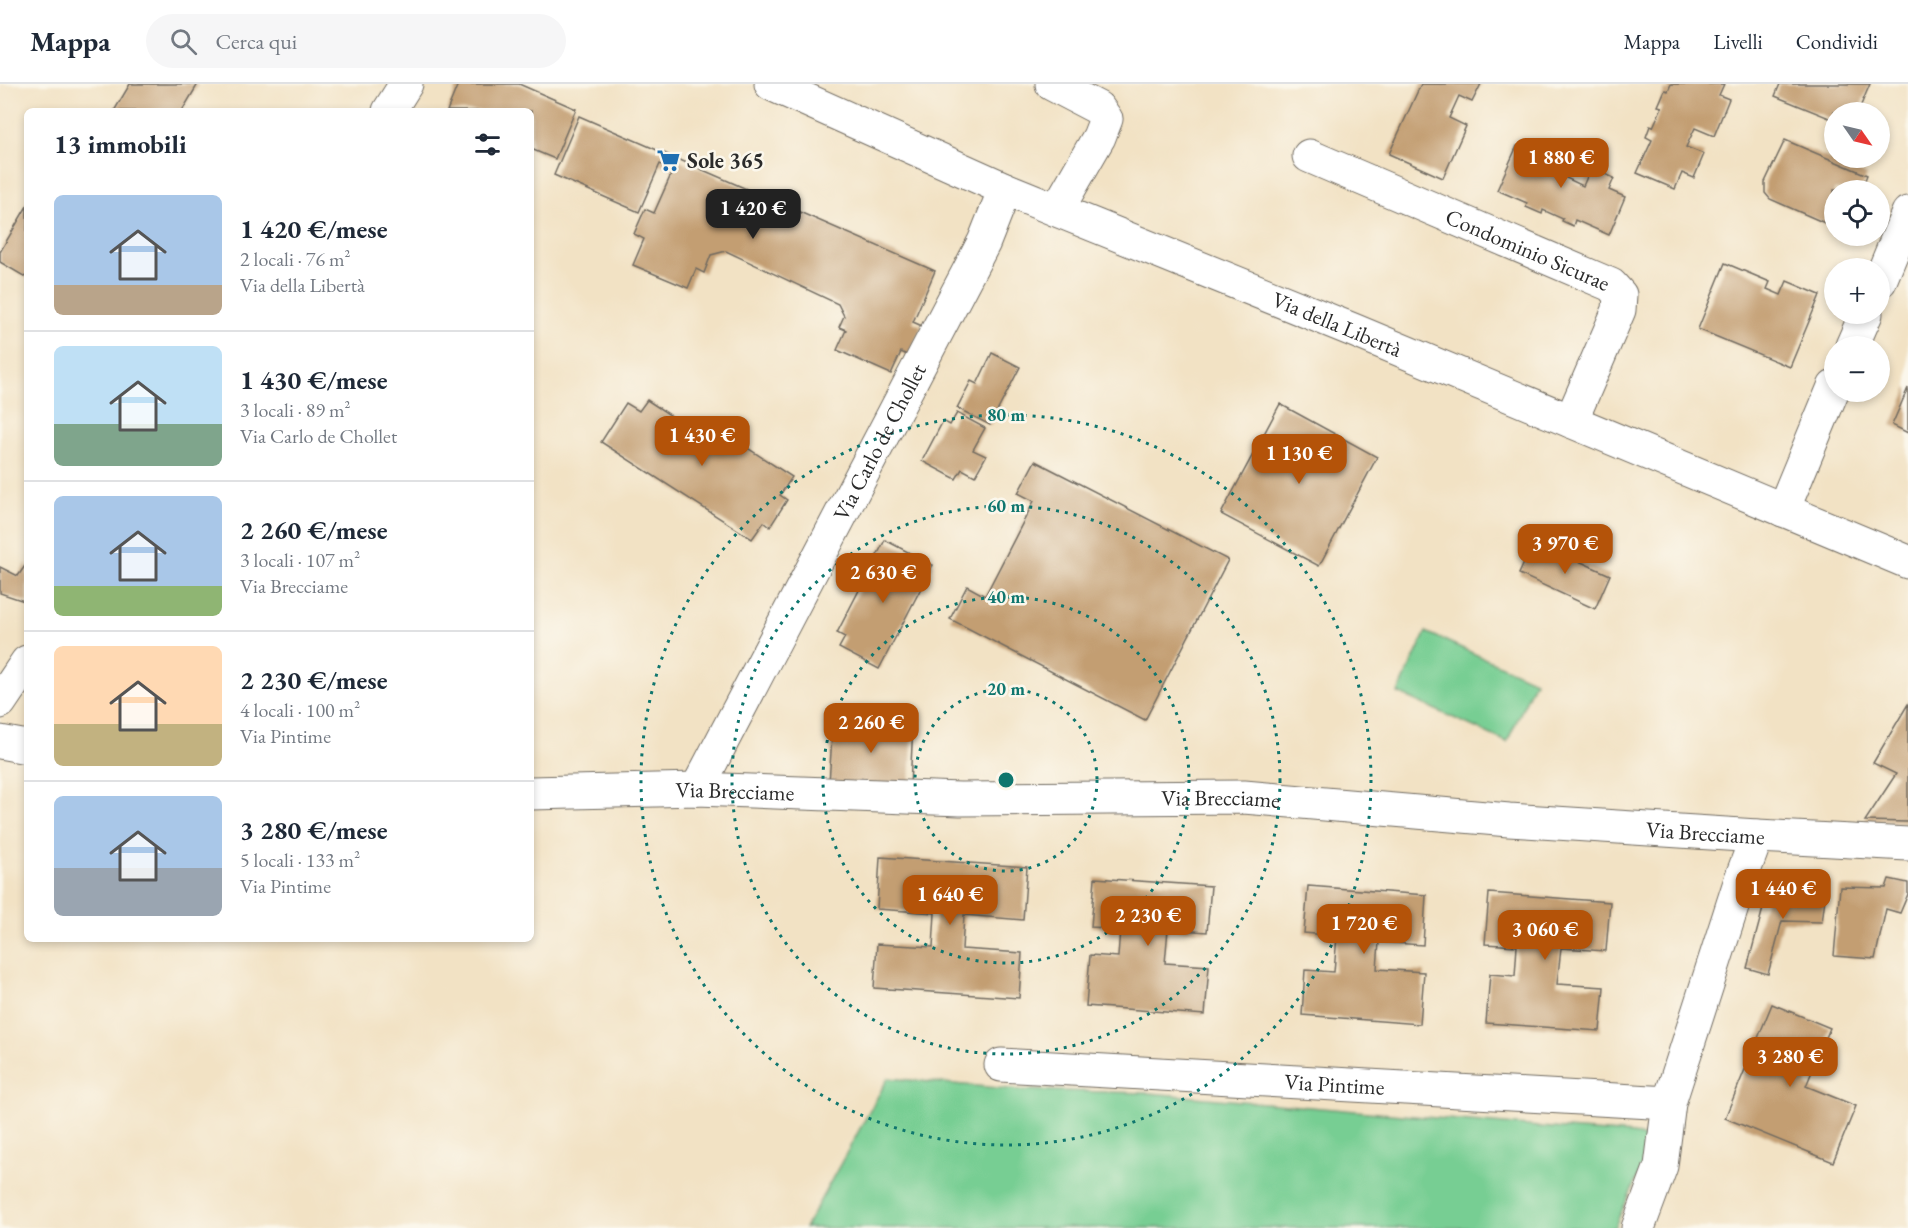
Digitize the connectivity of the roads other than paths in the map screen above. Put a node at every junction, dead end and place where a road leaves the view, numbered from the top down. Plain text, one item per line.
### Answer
1 (406, 84) edge
2 (771, 84) edge
3 (1052, 84) edge
4 (391, 108) edge
5 (1309, 156) dead end
6 (1005, 189) junction
7 (1057, 210) junction
8 (1908, 213) edge
9 (1889, 258) edge
10 (1828, 402) edge
11 (1571, 421) junction
12 (1783, 510) junction
13 (1908, 562) edge
14 (24, 666) edge
15 (0, 702) edge
16 (0, 742) edge
17 (24, 746) edge
18 (697, 789) junction
19 (534, 793) edge
20 (1757, 836) junction
21 (1908, 844) edge
22 (1001, 1065) dead end
23 (1670, 1103) junction
24 (1638, 1228) edge

1 - 4 street
2 - 6 street, Via della Libertà
3 - 7 street
5 - 11 street, Condominio Sicurae
6 - 7 street, Via della Libertà
6 - 18 street, Via Carlo de Chollet
7 - 11 street, Via della Libertà
8 - 9 street
10 - 12 street
11 - 12 street, Via della Libertà
12 - 13 street, Via della Libertà
14 - 15 street
16 - 17 street
18 - 19 street, Via Brecciame
18 - 20 street, Via Brecciame
20 - 21 street, Via Brecciame
20 - 23 street
22 - 23 street, Via Pintime
23 - 24 street

